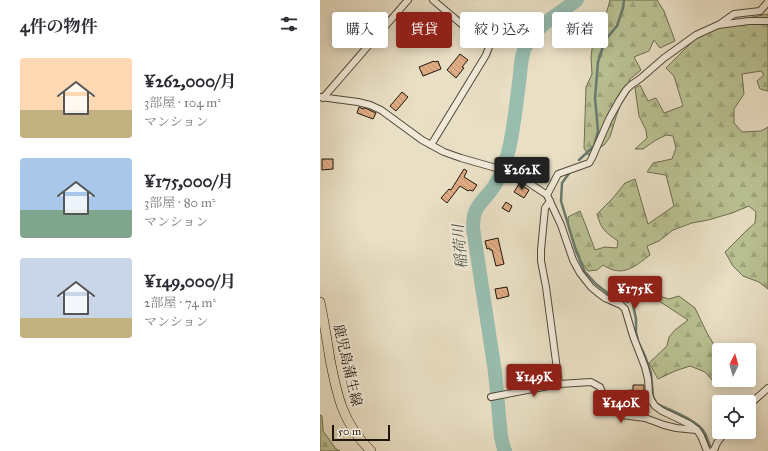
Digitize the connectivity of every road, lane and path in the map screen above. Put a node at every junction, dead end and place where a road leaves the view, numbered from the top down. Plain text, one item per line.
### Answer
1 (408, 0) edge
2 (433, 0) edge
3 (768, 0) edge
4 (768, 21) edge
5 (717, 26) junction
6 (322, 97) edge
7 (431, 145) junction
8 (549, 198) junction
9 (320, 302) edge
10 (559, 384) junction
11 (768, 388) edge
12 (491, 397) dead end
13 (756, 399) edge
14 (697, 430) junction
15 (720, 439) edge
16 (371, 451) edge
17 (707, 451) edge
18 (712, 451) edge

1 - 6 street
2 - 7 street
3 - 5 street
4 - 5 street
5 - 8 street
6 - 7 street
7 - 8 street
8 - 10 street
8 - 14 street
9 - 16 main road, 鹿児島蒲生線
10 - 12 street
10 - 14 street
11 - 13 street
14 - 17 street
15 - 18 street

